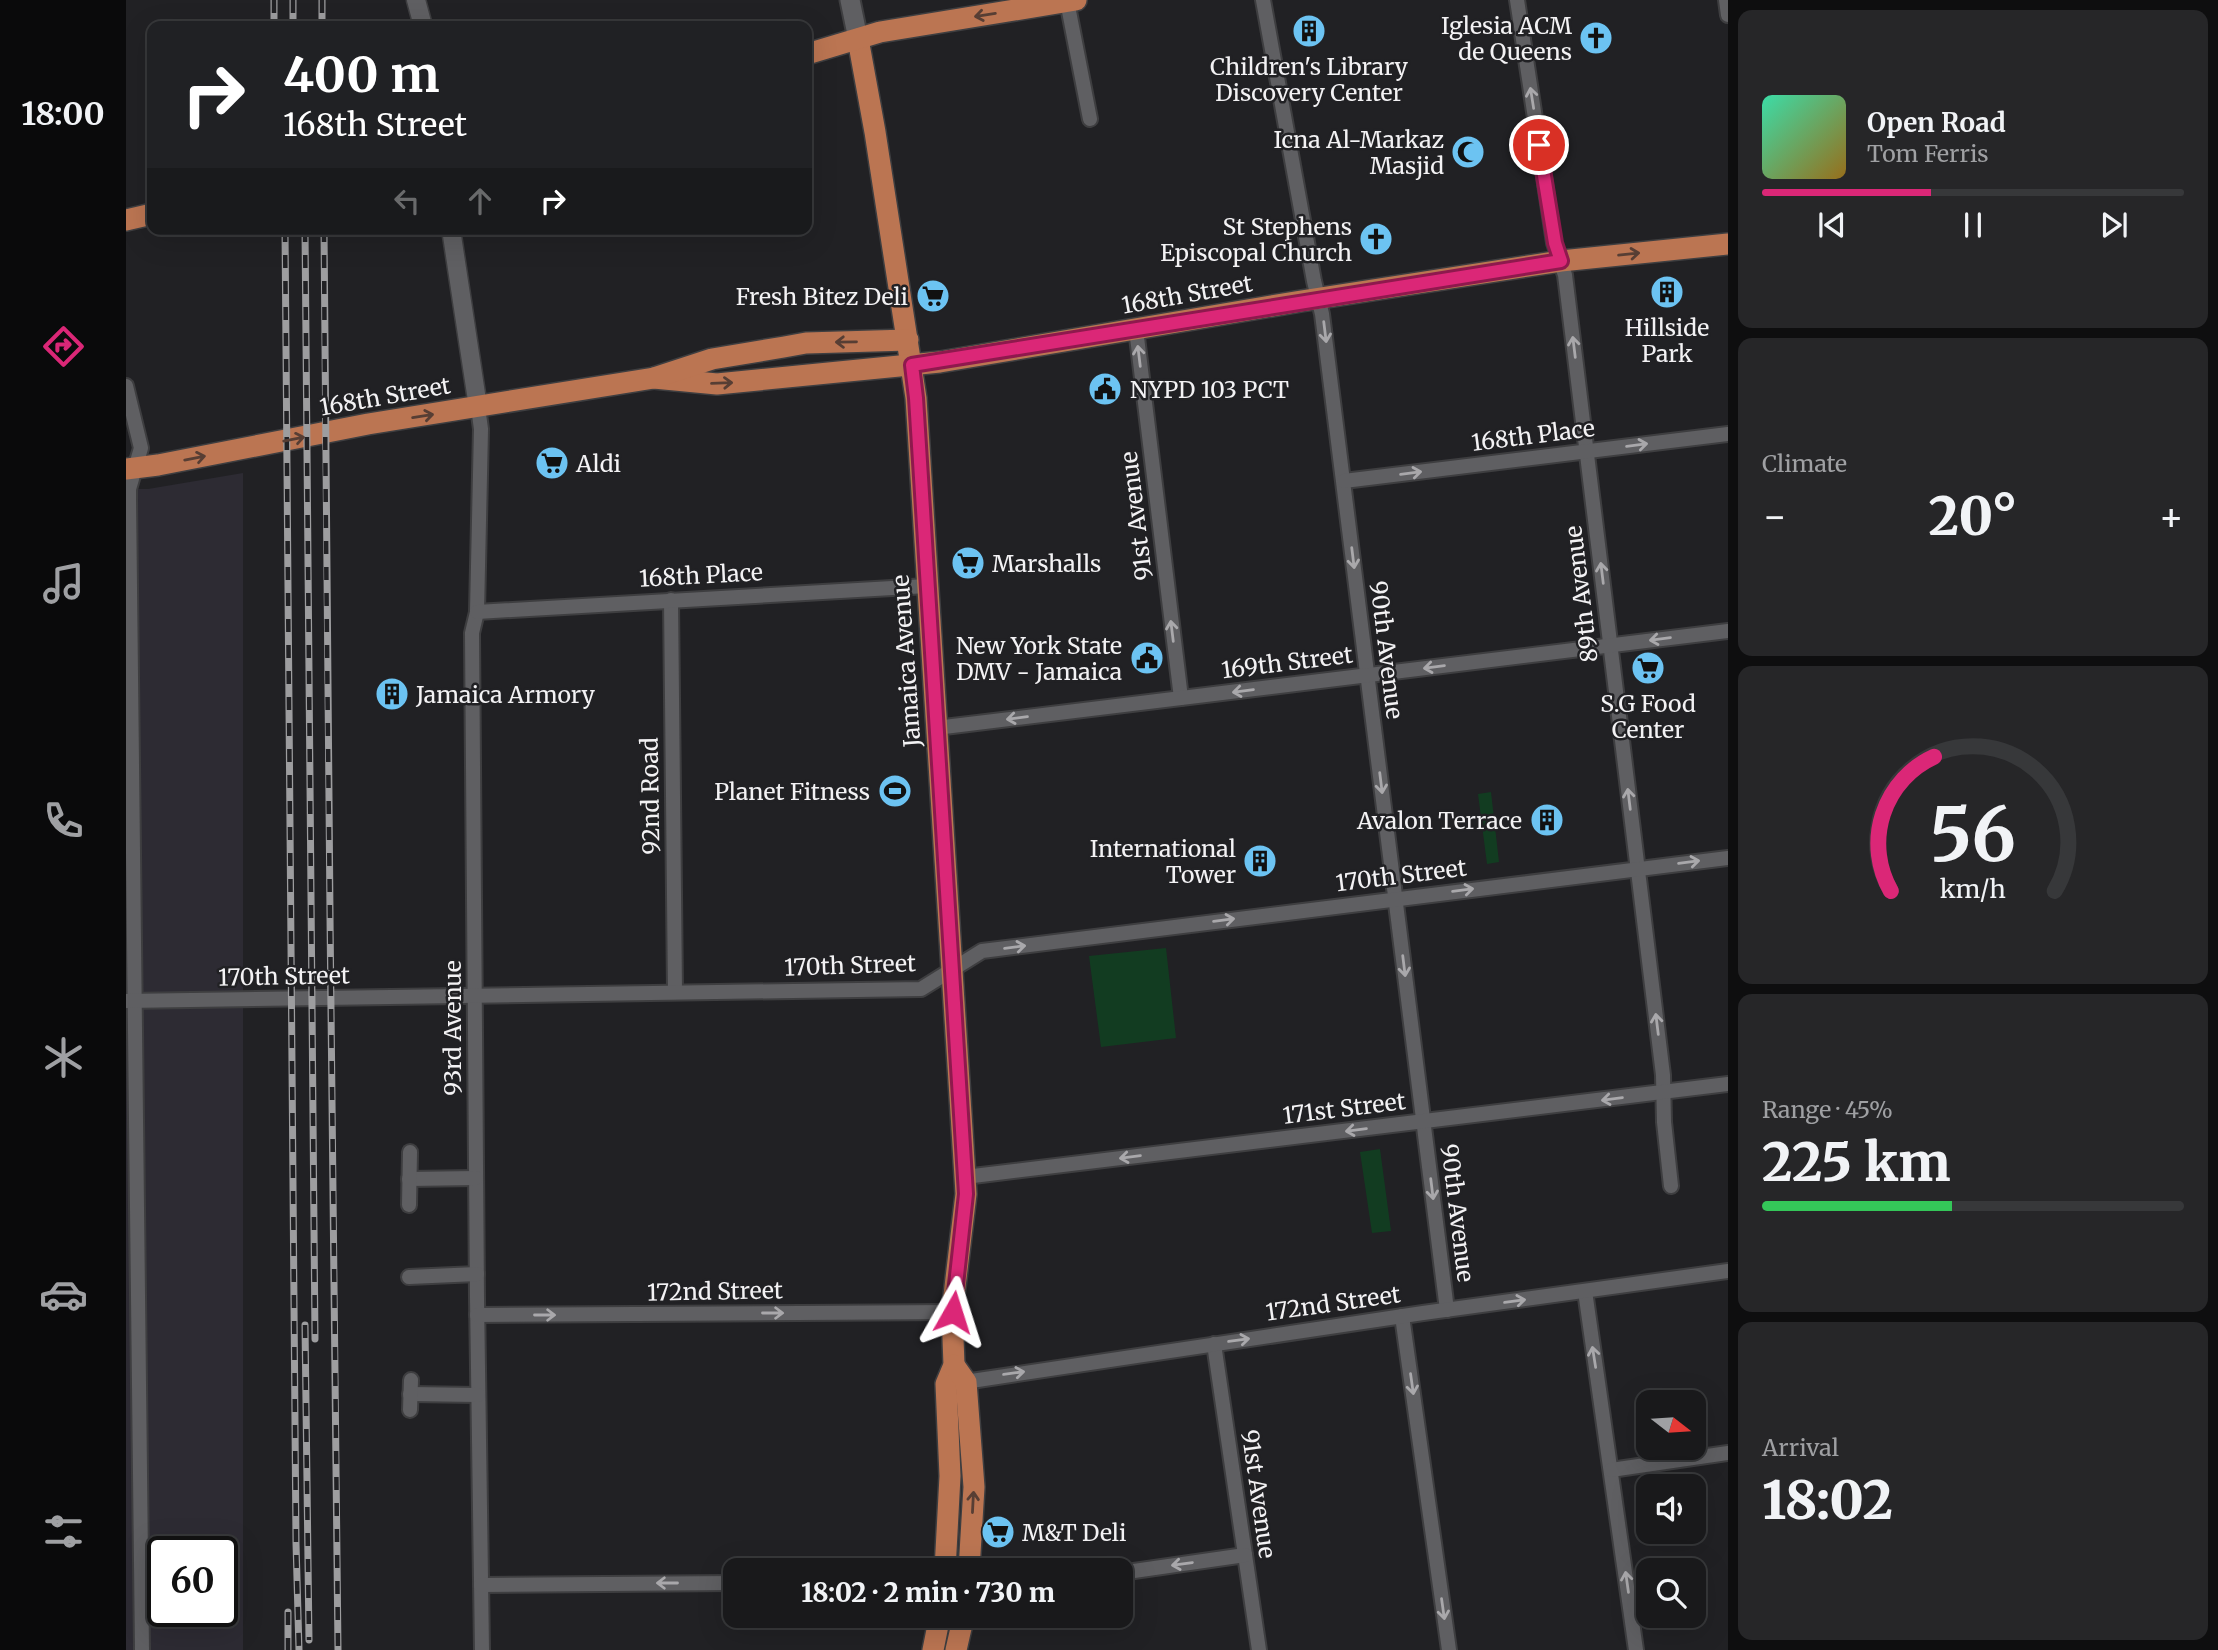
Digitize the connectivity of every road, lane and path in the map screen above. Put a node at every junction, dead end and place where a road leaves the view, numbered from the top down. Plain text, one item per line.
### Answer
1 (416, 0) edge
2 (850, 0) edge
3 (1262, 0) edge
4 (1517, 0) edge
5 (1726, 0) edge
6 (1072, 1) edge
7 (1728, 15) edge
8 (422, 21) edge
9 (858, 39) junction
10 (812, 53) edge
11 (1090, 119) dead end
12 (147, 215) edge
13 (126, 220) edge
14 (452, 235) edge
15 (1728, 244) edge
16 (1561, 261) junction
17 (1319, 299) junction
18 (1136, 329) junction
19 (908, 340) junction
20 (912, 365) junction
21 (654, 378) junction
22 (126, 386) edge
23 (478, 407) junction
24 (1728, 434) edge
25 (1587, 451) junction
26 (131, 468) edge
27 (1343, 481) junction
28 (927, 586) junction
29 (671, 600) junction
30 (477, 611) junction
31 (1728, 631) edge
32 (1611, 646) junction
33 (1368, 676) junction
34 (1181, 698) junction
35 (936, 729) junction
36 (1728, 858) edge
37 (1638, 869) junction
38 (1396, 898) junction
39 (952, 970) junction
40 (675, 992) junction
41 (474, 996) junction
42 (131, 1001) edge
43 (1728, 1084) edge
44 (1663, 1092) junction
45 (1424, 1121) junction
46 (410, 1152) dead end
47 (965, 1177) junction
48 (476, 1178) junction
49 (409, 1179) junction
50 (1671, 1186) dead end
51 (409, 1205) dead end
52 (1728, 1271) edge
53 (477, 1274) junction
54 (409, 1277) dead end
55 (1585, 1291) junction
56 (1447, 1310) junction
57 (953, 1312) junction
58 (477, 1315) junction
59 (1402, 1317) junction
60 (1214, 1344) junction
61 (955, 1377) junction
62 (478, 1395) junction
63 (410, 1410) dead end
64 (1728, 1453) edge
65 (1611, 1470) junction
66 (1245, 1555) junction
67 (945, 1558) edge
68 (971, 1558) edge
69 (1133, 1571) edge
70 (723, 1583) edge
71 (481, 1585) junction
72 (937, 1628) edge
73 (961, 1628) edge
74 (142, 1650) edge
75 (482, 1650) edge
76 (933, 1650) edge
77 (956, 1650) edge
78 (1259, 1650) edge
79 (1449, 1650) edge
80 (1636, 1650) edge

1 - 8 street
2 - 9 main road, Jamaica Avenue
3 - 17 street, 90th Avenue
16 -> 4 street, 89th Avenue
5 - 7 street
6 -> 9 main road
6 - 11 street
9 - 10 main road
9 - 19 main road, Jamaica Avenue
12 - 13 main road
14 - 23 street
16 -> 15 main road, 168th Street
16 - 17 main road, 168th Street
25 -> 16 street, 89th Avenue
17 - 18 main road, 168th Street
17 -> 27 street, 90th Avenue
18 - 20 main road, 168th Street
34 -> 18 street, 91st Avenue
19 - 20 main road, Jamaica Avenue
19 -> 21 main road, 168th Street
21 -> 20 main road, 168th Street
20 - 28 main road, Jamaica Avenue
21 - 23 main road, 168th Street
22 - 26 street
26 -> 23 main road, 168th Street
23 - 30 street, 93rd Avenue
25 -> 24 street, 168th Place
27 -> 25 street, 168th Place
32 -> 25 street, 89th Avenue
26 - 42 street
27 -> 33 street, 90th Avenue
28 - 29 street, 168th Place
28 - 35 main road, Jamaica Avenue
29 - 30 street, 168th Place
29 - 40 street, 92nd Road
30 - 41 street, 93rd Avenue
31 -> 32 street, 169th Street
32 -> 33 street, 169th Street
37 -> 32 street, 89th Avenue
33 -> 34 street, 169th Street
33 -> 38 street, 90th Avenue
34 -> 35 street, 169th Street
35 - 39 main road, Jamaica Avenue
37 -> 36 street, 170th Street
38 -> 37 street, 170th Street
44 -> 37 street, 89th Avenue
39 -> 38 street, 170th Street
38 -> 45 street, 90th Avenue
39 - 40 street, 170th Street
39 - 47 main road, Jamaica Avenue
40 - 41 street, 170th Street
41 - 42 street, 170th Street
41 - 48 street, 93rd Avenue
42 - 74 street
43 - 44 street, 171st Street
44 -> 45 street, 171st Street
44 - 50 street, 89th Avenue
45 -> 47 street, 171st Street
45 -> 56 street, 90th Avenue
46 - 49 street
47 - 57 main road, Jamaica Avenue
48 - 49 street
48 - 53 street, 93rd Avenue
49 - 51 street
52 - 55 street, 172nd Street
53 - 54 street
53 - 58 street, 93rd Avenue
56 -> 55 street, 172nd Street
65 -> 55 street
56 - 59 street, 172nd Street
58 -> 57 street, 172nd Street
57 - 61 main road, Jamaica Avenue
58 - 62 street, 93rd Avenue
60 -> 59 street, 172nd Street
59 -> 79 street
61 -> 60 street, 172nd Street
60 - 66 street, 91st Avenue
61 - 67 main road, Jamaica Avenue
68 -> 61 main road, Jamaica Avenue
62 - 63 street
62 - 71 street, 93rd Avenue
64 - 65 street
80 -> 65 street
66 -> 69 street
66 - 78 street, 91st Avenue
70 -> 71 street
71 - 75 street, 93rd Avenue
72 - 76 main road
73 - 77 main road

